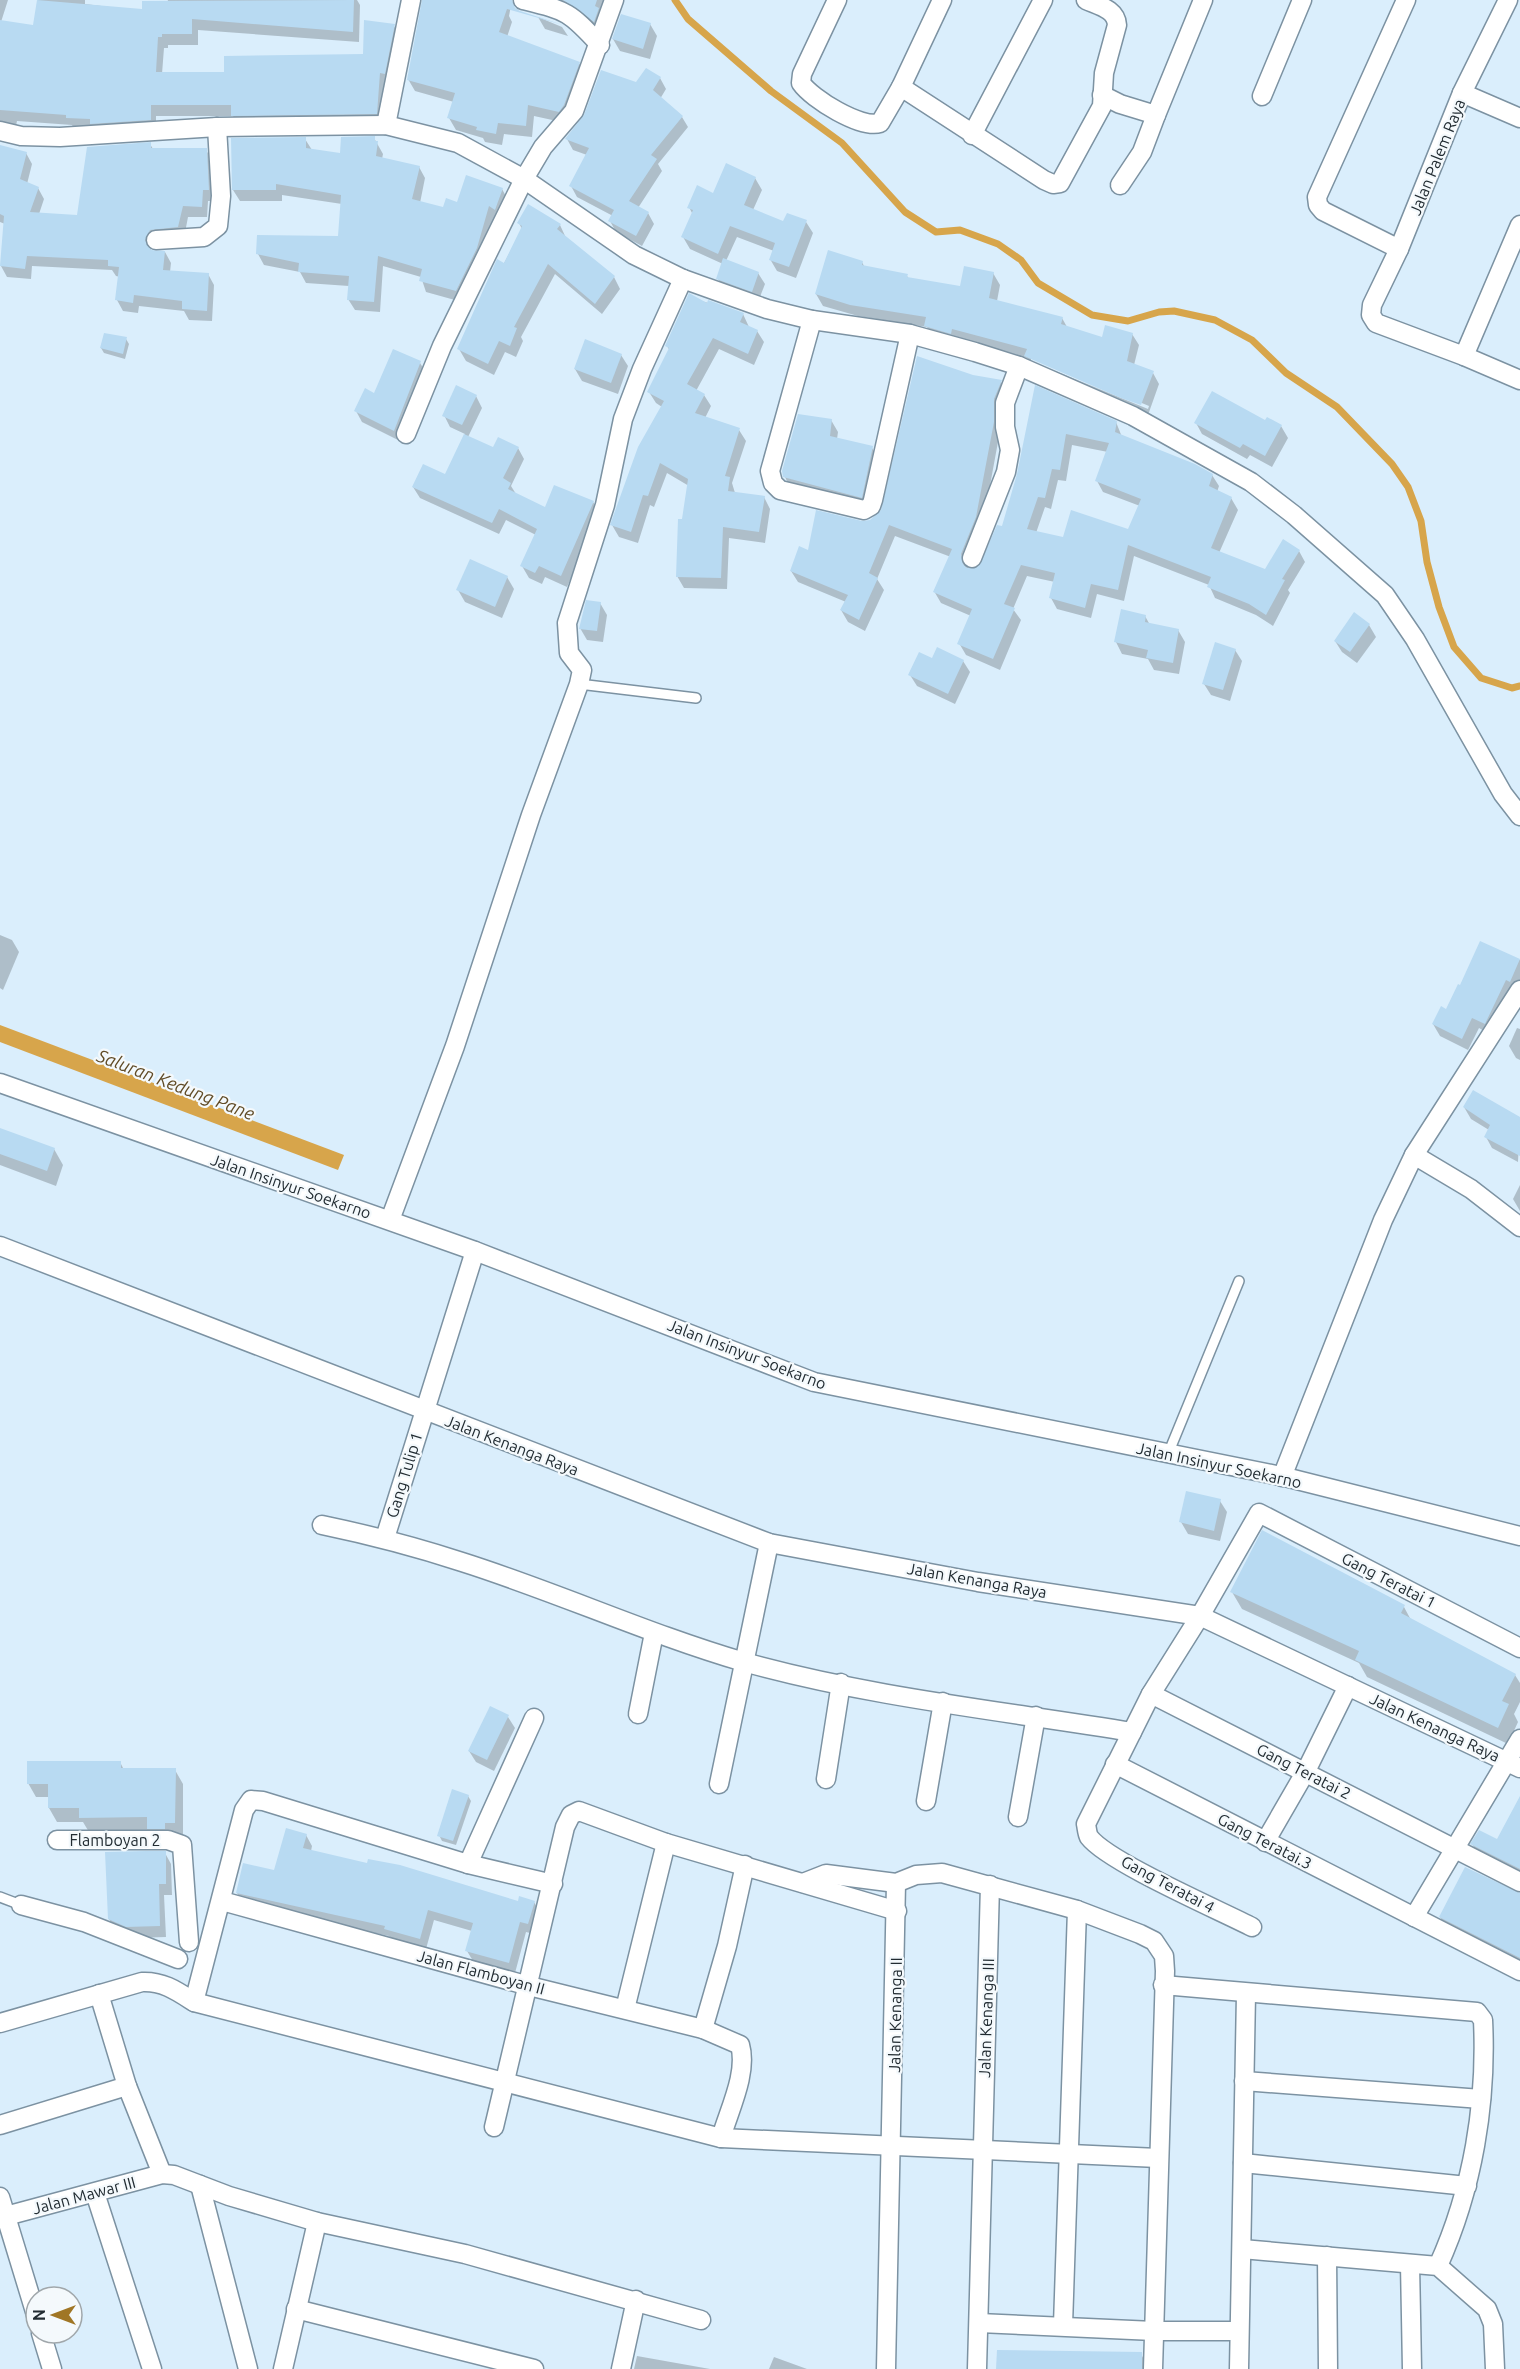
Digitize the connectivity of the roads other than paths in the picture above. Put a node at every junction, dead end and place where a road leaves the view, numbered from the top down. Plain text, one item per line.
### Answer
1 (411, 0) edge
2 (523, 0) edge
3 (614, 0) edge
4 (837, 0) edge
5 (942, 0) edge
6 (1043, 0) edge
7 (1086, 0) edge
8 (1203, 0) edge
9 (1302, 0) edge
10 (1406, 0) edge
11 (1508, 0) edge
12 (600, 45) junction
13 (901, 87) junction
14 (1462, 93) junction
15 (1102, 95) junction
16 (1262, 96) dead end
17 (1155, 115) junction
18 (1520, 118) edge
19 (386, 125) junction
20 (217, 127) junction
21 (0, 132) edge
22 (972, 135) junction
23 (524, 179) junction
24 (1120, 185) dead end
25 (1518, 235) edge
26 (156, 240) dead end
27 (1399, 249) junction
28 (683, 279) junction
29 (812, 320) junction
30 (910, 334) junction
31 (1464, 356) junction
32 (1019, 366) junction
33 (1520, 380) edge
34 (406, 434) dead end
35 (972, 558) dead end
36 (579, 684) junction
37 (696, 698) dead end
38 (1520, 816) edge
39 (1520, 990) edge
40 (0, 1083) edge
41 (1414, 1155) junction
42 (390, 1220) junction
43 (1520, 1227) edge
44 (0, 1246) edge
45 (475, 1251) junction
46 (1239, 1281) dead end
47 (423, 1412) junction
48 (1168, 1454) junction
49 (1282, 1477) junction
50 (322, 1525) dead end
51 (1520, 1536) edge
52 (385, 1538) junction
53 (769, 1543) junction
54 (1200, 1616) junction
55 (654, 1633) junction
56 (1520, 1648) edge
57 (746, 1662) junction
58 (841, 1683) junction
59 (1348, 1686) junction
60 (1151, 1694) junction
61 (943, 1702) junction
62 (638, 1714) dead end
63 (1036, 1716) junction
64 (534, 1718) dead end
65 (1132, 1731) junction
66 (1520, 1739) edge
67 (1115, 1764) junction
68 (1514, 1765) edge
69 (1306, 1771) junction
70 (826, 1779) dead end
71 (719, 1784) dead end
72 (926, 1801) dead end
73 (1018, 1817) dead end
74 (57, 1840) dead end
75 (1264, 1842) junction
76 (666, 1843) junction
77 (1455, 1851) junction
78 (468, 1864) junction
79 (745, 1865) junction
80 (803, 1882) junction
81 (896, 1882) junction
82 (1520, 1882) edge
83 (553, 1884) junction
84 (990, 1885) junction
85 (0, 1897) edge
86 (222, 1901) junction
87 (21, 1905) joint
88 (1077, 1910) junction
89 (897, 1911) junction
90 (1414, 1917) junction
91 (1252, 1928) dead end
92 (189, 1942) junction
93 (178, 1959) junction
94 (1520, 1971) edge
95 (164, 1984) junction
96 (1163, 1985) junction
97 (529, 1986) junction
98 (99, 1994) junction
99 (1246, 1994) junction
100 (194, 2002) junction
101 (625, 2009) junction
102 (0, 2023) edge
103 (703, 2029) junction
104 (504, 2081) junction
105 (1244, 2081) junction
106 (127, 2086) junction
107 (1481, 2099) junction
108 (0, 2125) edge
109 (494, 2127) dead end
110 (721, 2138) junction
111 (892, 2146) junction
112 (982, 2151) junction
113 (1068, 2154) junction
114 (1158, 2158) junction
115 (1243, 2163) junction
116 (162, 2174) junction
117 (200, 2185) junction
118 (1467, 2186) junction
119 (95, 2193) junction
120 (0, 2197) edge
121 (6, 2216) junction
122 (317, 2222) junction
123 (1242, 2249) junction
124 (1327, 2256) junction
125 (1410, 2264) junction
126 (1438, 2265) junction
127 (27, 2285) edge
128 (636, 2300) junction
129 (296, 2309) junction
130 (702, 2320) dead end
131 (979, 2323) junction
132 (1063, 2325) junction
133 (1154, 2331) junction
134 (1239, 2331) junction
135 (45, 2345) edge
136 (52, 2369) edge
137 (152, 2369) edge
138 (248, 2369) edge
139 (283, 2369) edge
140 (534, 2369) edge
141 (621, 2369) edge
142 (886, 2369) edge
143 (977, 2369) edge
144 (1153, 2369) edge
145 (1239, 2369) edge
146 (1328, 2369) edge
147 (1412, 2369) edge
148 (1496, 2369) edge

1 - 19 street
2 - 12 street
3 - 12 street
4 - 13 street
5 - 13 street
6 - 22 street
7 - 15 street
8 - 17 street
9 - 16 street
10 - 27 street
11 - 14 street, Jalan Palem Raya
12 - 23 street
13 - 22 street
14 - 18 street
14 - 27 street, Jalan Palem Raya
15 - 17 street
15 - 22 street
17 - 24 street
19 - 20 street
19 - 23 street
20 - 21 street
20 - 26 street
23 - 28 street
23 - 34 street
25 - 31 street
27 - 31 street, Jalan Palem Raya
28 - 29 street
28 - 36 street
29 - 30 street
29 - 30 street
30 - 32 street
31 - 33 street
32 - 35 street
32 - 38 street
36 - 37 lane
36 - 42 street
39 - 41 street
40 - 42 street, Jalan Insinyur Soekarno
41 - 43 street
41 - 49 street
42 - 45 street, Jalan Insinyur Soekarno
44 - 47 street, Jalan Kenanga Raya
45 - 47 street, Gang Tulip 1
45 - 48 street, Jalan Insinyur Soekarno
46 - 48 lane
47 - 52 street, Gang Tulip 1
47 - 53 street, Jalan Kenanga Raya
48 - 49 street, Jalan Insinyur Soekarno
49 - 51 street, Jalan Insinyur Soekarno
50 - 52 street
52 - 55 street
53 - 54 street, Jalan Kenanga Raya
53 - 57 street
54 - 56 street, Gang Teratai 1
54 - 59 street, Jalan Kenanga Raya
54 - 60 street
55 - 57 street
55 - 62 street
57 - 58 street
57 - 71 street
58 - 61 street
58 - 70 street
59 - 68 street, Jalan Kenanga Raya
59 - 69 street
60 - 65 street
60 - 69 street, Gang Teratai 2
61 - 63 street
61 - 72 street
63 - 65 street
63 - 73 street
64 - 78 street
65 - 67 street
66 - 68 street
67 - 75 street, Gang Teratai.3
67 - 91 street, Gang Teratai 4
68 - 77 street
69 - 75 street
69 - 77 street, Gang Teratai 2
74 - 92 street, Flamboyan 2
75 - 90 street, Gang Teratai.3
76 - 79 street
76 - 83 street
76 - 101 street
77 - 82 street, Gang Teratai 2
77 - 90 street
78 - 83 street
78 - 86 street
79 - 80 street
79 - 103 street
80 - 81 street
80 - 89 street
81 - 84 street
81 - 89 street, Jalan Kenanga II
83 - 97 street
84 - 88 street
84 - 112 street, Jalan Kenanga III
85 - 87 lane
86 - 92 street
86 - 97 street, Jalan Flamboyan II
86 - 100 street
87 - 93 street
88 - 96 street
88 - 113 street
89 - 111 street, Jalan Kenanga II
90 - 94 street, Gang Teratai.3
92 - 93 street
93 - 95 street
95 - 98 street
95 - 100 street
96 - 99 street
96 - 114 street
97 - 101 street, Jalan Flamboyan II
97 - 104 street
98 - 102 street
98 - 106 street
99 - 105 street
99 - 107 street
100 - 104 street
101 - 103 street, Jalan Flamboyan II
103 - 110 street, Jalan Flamboyan II
104 - 109 street
104 - 110 street
105 - 107 street
105 - 115 street
106 - 108 street
106 - 116 street
107 - 118 street
110 - 111 street
111 - 112 street
111 - 142 street, Jalan Kenanga II
112 - 113 street
112 - 131 street, Jalan Kenanga III
113 - 114 street
113 - 132 street
114 - 133 street
115 - 118 street
115 - 123 street
116 - 117 street
116 - 119 street, Jalan Mawar III
117 - 122 street
117 - 138 street
118 - 126 street
119 - 121 street, Jalan Mawar III
119 - 137 street
120 - 121 street
121 - 127 street
122 - 128 street
122 - 129 street
123 - 124 street
123 - 134 street
124 - 125 street
124 - 146 street
125 - 126 street
125 - 147 street
126 - 148 street
128 - 130 street
128 - 141 street
129 - 139 street
129 - 140 street
131 - 132 street
131 - 143 street, Jalan Kenanga III
132 - 133 street
133 - 134 street
133 - 144 street
134 - 145 street
135 - 136 street

